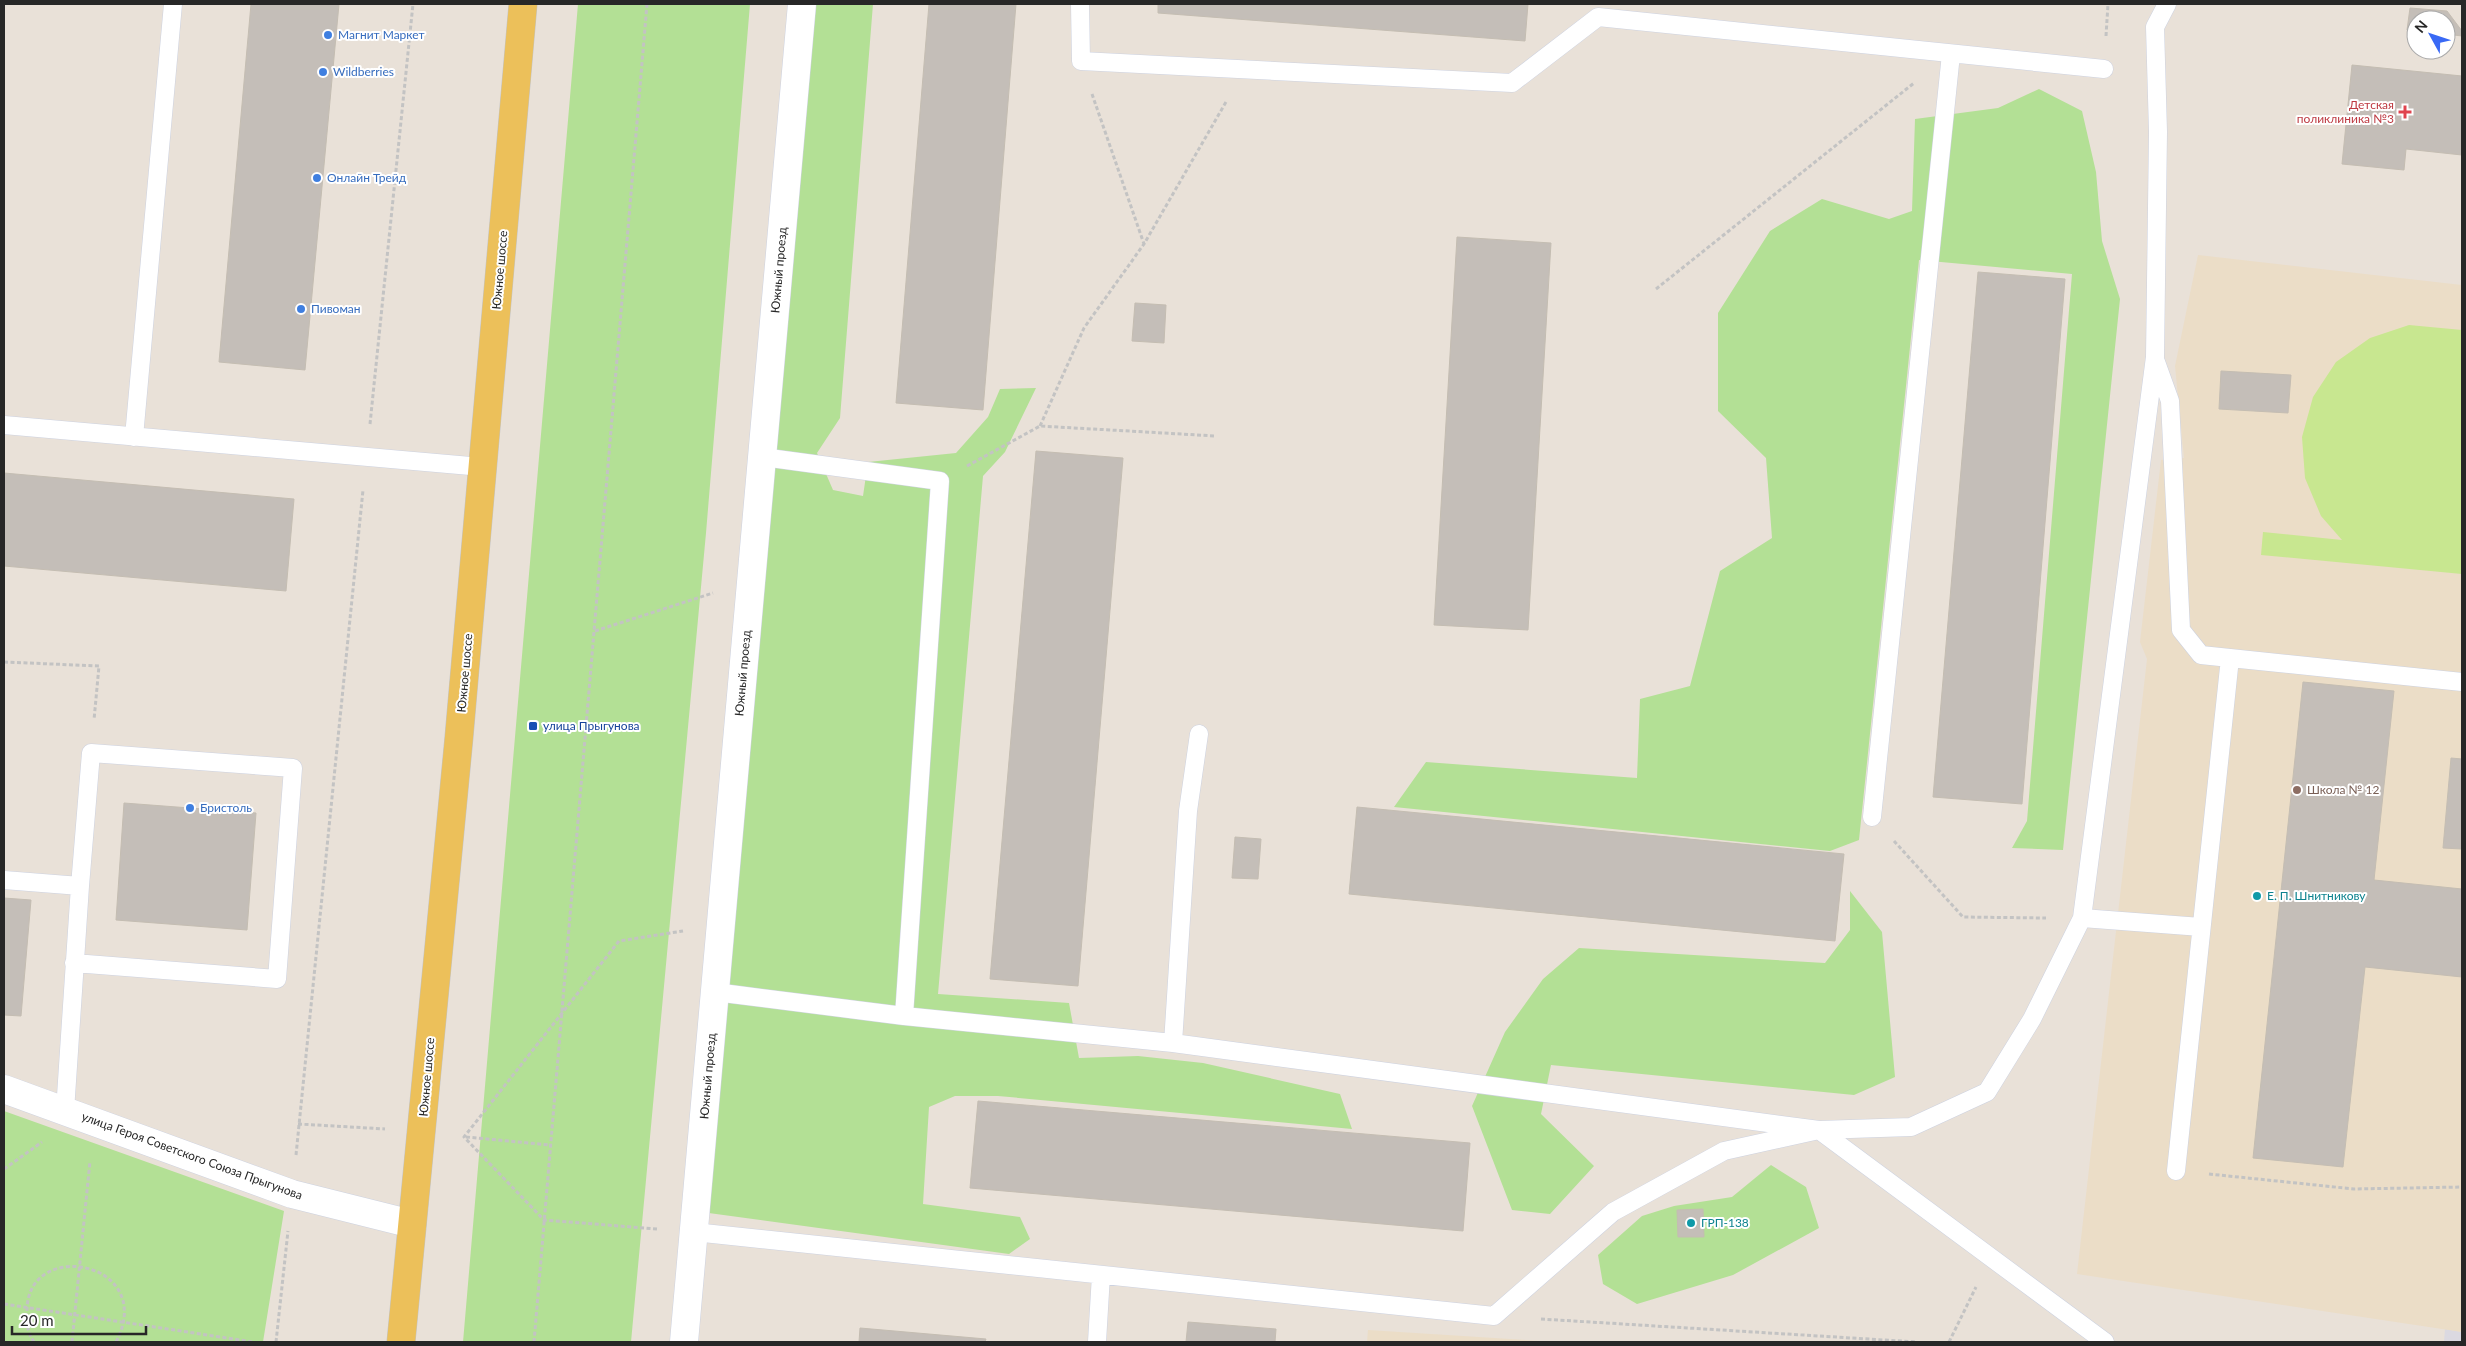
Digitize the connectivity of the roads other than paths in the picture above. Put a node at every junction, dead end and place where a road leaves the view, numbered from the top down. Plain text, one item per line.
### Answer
1 (173, 4) edge
2 (523, 4) edge
3 (802, 4) edge
4 (1080, 4) edge
5 (2167, 4) edge
6 (1951, 54) junction
7 (2104, 70) dead end
8 (2154, 357) junction
9 (4, 425) edge
10 (134, 437) junction
11 (762, 457) junction
12 (482, 467) junction
13 (2230, 658) junction
14 (2462, 682) edge
15 (1199, 734) dead end
16 (1872, 817) road end
17 (4, 880) edge
18 (80, 886) junction
19 (2082, 918) junction
20 (2201, 927) junction
21 (74, 963) junction
22 (715, 992) junction
23 (904, 1016) junction
24 (1173, 1043) junction
25 (4, 1089) edge
26 (65, 1111) junction
27 (1819, 1130) junction
28 (2176, 1171) road end
29 (412, 1224) junction
30 (694, 1232) junction
31 (1101, 1275) junction
32 (401, 1342) edge
33 (684, 1342) edge
34 (1097, 1342) edge
35 (2105, 1342) edge

1 - 10 lane
2 - 12 main road, Южное шоссе
3 - 11 street, Южный проезд
4 - 6 lane
5 - 8 lane
6 - 7 lane
6 - 16 lane
8 - 13 lane
8 - 19 lane
9 - 10 lane
10 - 12 lane
11 - 22 street, Южный проезд
11 - 23 lane
12 - 29 main road, Южное шоссе
13 - 14 lane
13 - 20 lane
15 - 24 lane
17 - 18 lane
18 - 21 lane
18 - 21 lane
19 - 20 lane
19 - 27 lane
20 - 28 lane
21 - 26 lane
22 - 23 lane
22 - 30 street, Южный проезд
23 - 24 lane
24 - 27 lane
25 - 26 street, улица Героя Советского Союза Прыгунова
26 - 29 street, улица Героя Советского Союза Прыгунова
27 - 31 lane
27 - 35 lane
29 - 32 main road, Южное шоссе
30 - 31 lane
30 - 33 street, Южный проезд
31 - 34 lane

